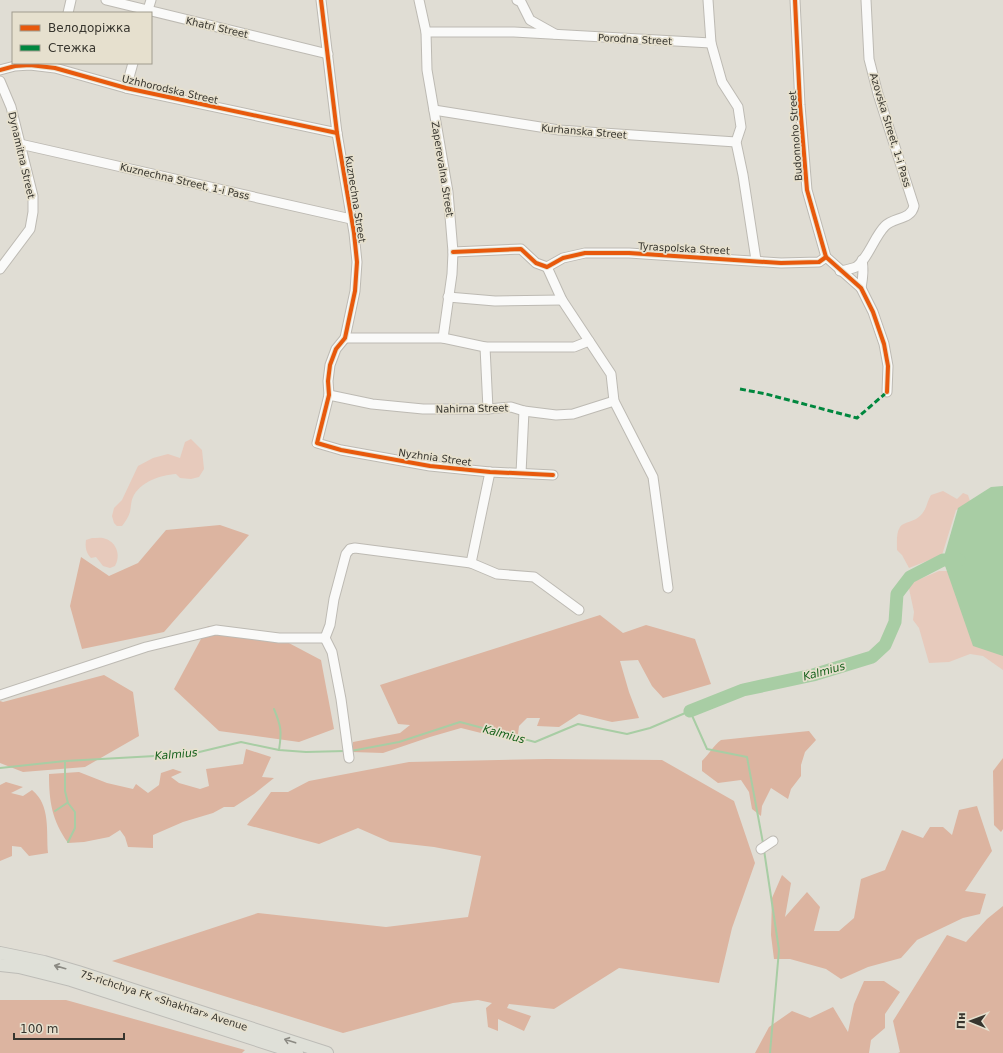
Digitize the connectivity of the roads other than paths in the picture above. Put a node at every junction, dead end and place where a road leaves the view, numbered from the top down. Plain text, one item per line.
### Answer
1 (71, 0) edge
2 (106, 0) edge
3 (151, 0) edge
4 (321, 0) edge
5 (419, 0) edge
6 (517, 0) edge
7 (708, 0) edge
8 (795, 0) edge
9 (866, 0) edge
10 (68, 12) edge
11 (147, 12) edge
12 (152, 13) edge
13 (426, 32) junction
14 (558, 36) junction
15 (711, 43) junction
16 (328, 54) junction
17 (133, 64) edge
18 (55, 66) edge
19 (0, 70) edge
20 (0, 82) edge
21 (126, 88) junction
22 (434, 110) junction
23 (337, 133) junction
24 (736, 142) junction
25 (20, 144) junction
26 (351, 219) junction
27 (453, 252) junction
28 (826, 257) junction
29 (756, 260) junction
30 (862, 260) junction
31 (547, 267) junction
32 (0, 269) edge
33 (840, 271) junction
34 (861, 288) junction
35 (448, 297) junction
36 (562, 300) junction
37 (345, 338) junction
38 (443, 338) junction
39 (589, 341) junction
40 (485, 347) junction
41 (887, 392) dead end
42 (329, 395) junction
43 (614, 401) junction
44 (488, 409) junction
45 (524, 411) junction
46 (317, 443) joint
47 (490, 472) junction
48 (521, 473) junction
49 (553, 475) dead end
50 (471, 563) junction
51 (668, 588) dead end
52 (579, 610) dead end
53 (325, 638) junction
54 (0, 695) edge
55 (349, 758) dead end
56 (773, 841) dead end
57 (761, 849) dead end
58 (0, 953) edge
59 (0, 965) edge
60 (297, 1053) edge
61 (327, 1053) edge

1 - 10 street
2 - 11 street, Khatri Street
3 - 11 street
4 - 16 street, Kuznechna Street
5 - 13 street, Zaperevalna Street
6 - 14 street, Porodna Street
7 - 15 street
8 - 28 street, Budonnoho Street
9 - 30 street, Azovska Street, 1-i Pass
12 - 16 street, Khatri Street
13 - 14 street, Porodna Street
13 - 22 street, Zaperevalna Street
14 - 15 street, Porodna Street
15 - 24 street
16 - 23 street, Kuznechna Street
17 - 21 street
18 - 19 street, Uzhhorodska Street
18 - 21 street, Uzhhorodska Street
20 - 25 street, Dynamitna Street
21 - 23 street, Uzhhorodska Street
22 - 24 street, Kurhanska Street
22 - 27 street, Zaperevalna Street
23 - 26 street, Kuznechna Street
24 - 29 street
25 - 26 street, Kuznechna Street, 1-i Pass
25 - 32 street, Dynamitna Street
26 - 37 street, Kuznechna Street
27 - 31 street
27 - 35 street, Zaperevalna Street
28 - 29 street, Tyraspolska Street
28 - 33 street, Budonnoho Street
29 - 31 street, Tyraspolska Street
30 - 33 street
30 - 34 street
31 - 36 street
33 - 34 street, Budonnoho Street
34 - 41 street, Budonnoho Street
35 - 36 street
35 - 38 street, Zaperevalna Street
36 - 39 street
37 - 38 street
37 - 42 street, Kuznechna Street
38 - 40 street
39 - 40 street
39 - 43 street
40 - 44 street
42 - 44 street, Nahirna Street
42 - 46 street, Kuznechna Street
43 - 45 street, Nahirna Street
43 - 51 street
44 - 45 street, Nahirna Street
45 - 48 street
46 - 47 street, Nyzhnia Street
47 - 48 street, Nyzhnia Street
47 - 50 street
48 - 49 street, Nyzhnia Street
50 - 52 street
50 - 53 street
53 - 54 street
53 - 55 street
56 - 57 street
61 -> 58 main road, 75-richchya FK «Shakhtar» Avenue
59 - 60 main road, 75-richchya FK «Shakhtar» Avenue

